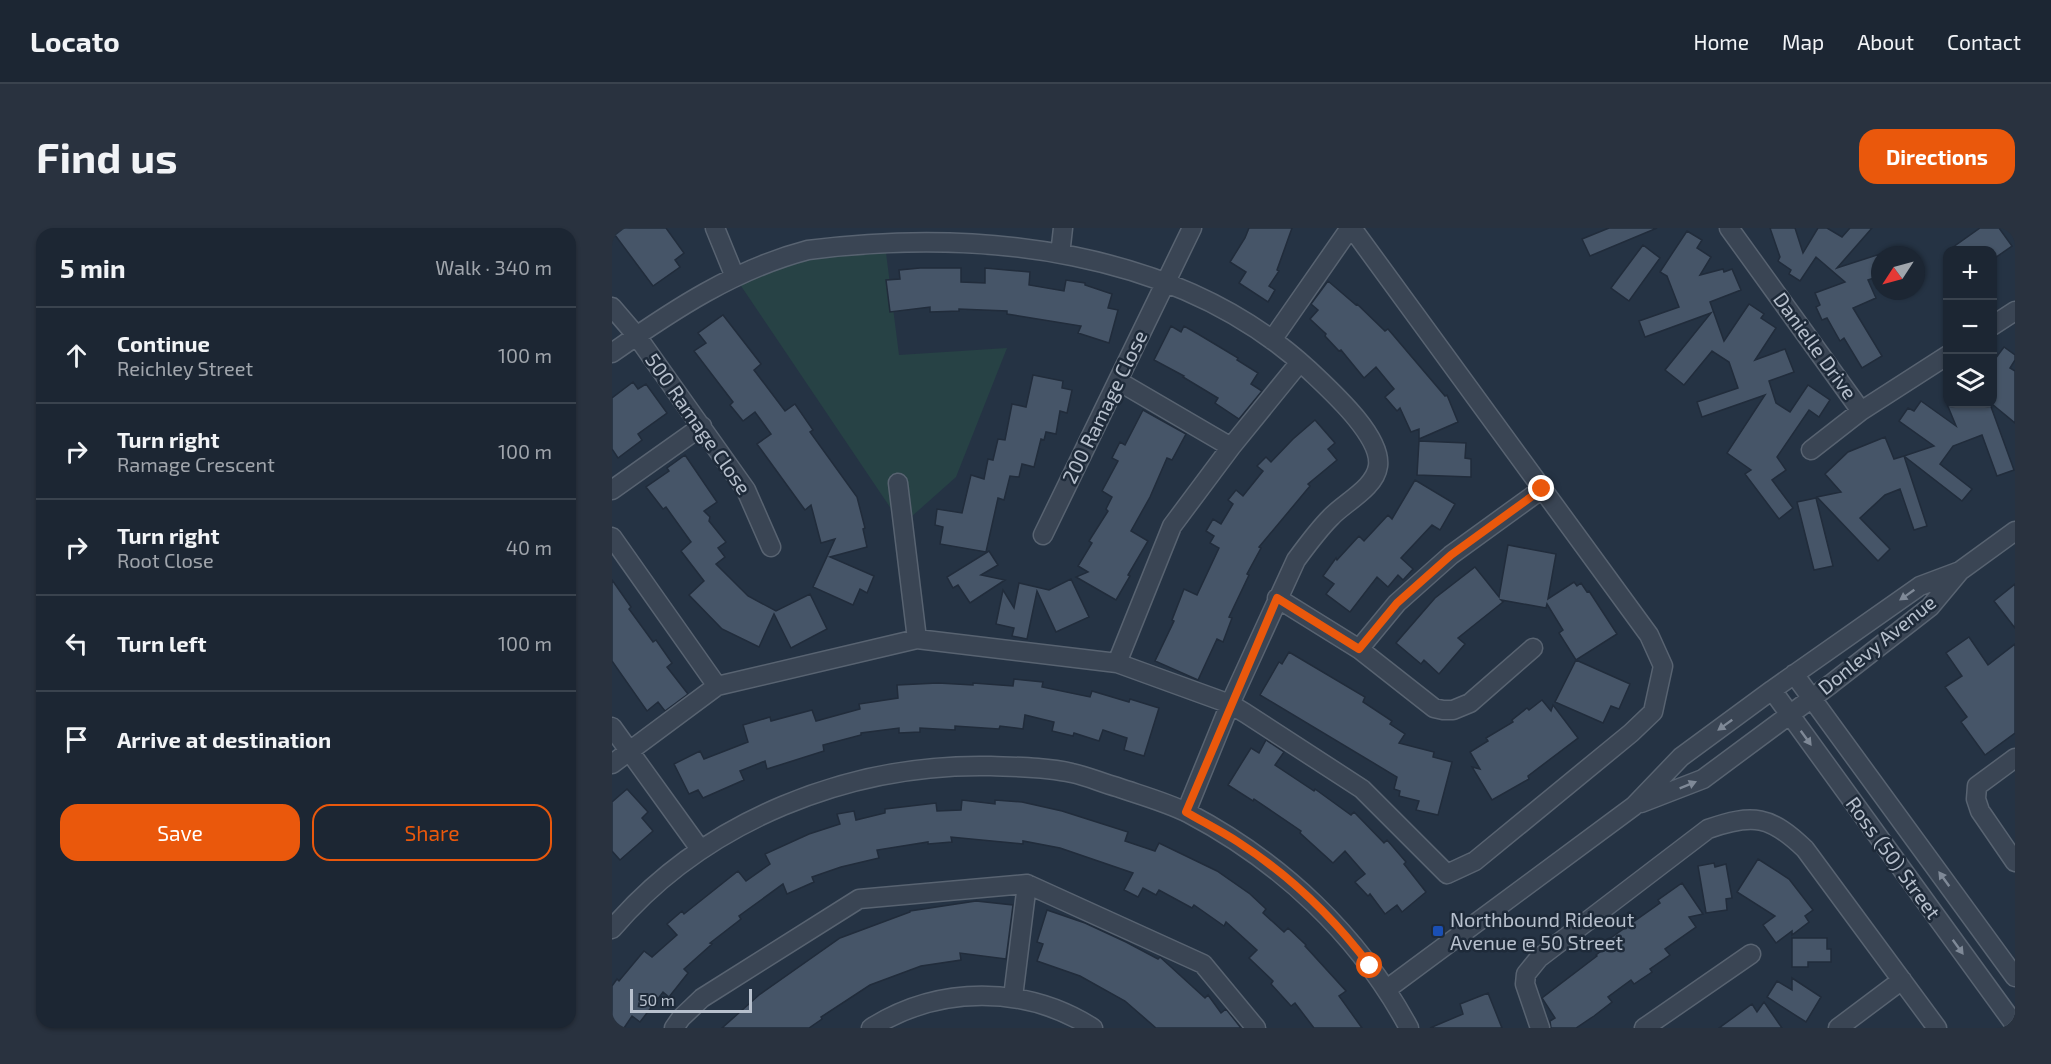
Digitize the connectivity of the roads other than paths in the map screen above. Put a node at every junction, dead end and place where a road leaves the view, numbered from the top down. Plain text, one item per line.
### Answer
1 (715, 228) edge
2 (1192, 228) edge
3 (1351, 228) edge
4 (1729, 228) edge
5 (959, 230) edge
6 (1062, 237) edge
7 (735, 277) junction
8 (1167, 278) junction
9 (612, 307) edge
10 (2013, 316) edge
11 (1997, 324) edge
12 (636, 335) junction
13 (1272, 340) junction
14 (612, 352) edge
15 (1943, 358) edge
16 (1300, 362) junction
17 (1118, 381) junction
18 (1861, 411) junction
19 (702, 426) junction
20 (1231, 447) junction
21 (1811, 450) dead end
22 (898, 483) dead end
23 (1542, 489) junction
24 (612, 490) edge
25 (2015, 531) edge
26 (1043, 535) dead end
27 (612, 537) edge
28 (771, 547) dead end
29 (1960, 571) junction
30 (1277, 598) junction
31 (917, 639) junction
32 (1533, 648) dead end
33 (1359, 649) junction
34 (1117, 663) junction
35 (1794, 674) junction
36 (717, 686) junction
37 (1772, 690) junction
38 (1812, 697) junction
39 (1230, 704) junction
40 (1788, 714) junction
41 (612, 727) edge
42 (630, 752) junction
43 (2015, 758) edge
44 (612, 764) edge
45 (1634, 806) junction
46 (1186, 812) junction
47 (700, 849) junction
48 (2015, 862) edge
49 (1028, 884) junction
50 (612, 929) edge
51 (1751, 954) dead end
52 (2015, 977) edge
53 (1902, 980) junction
54 (1387, 989) junction
55 (1013, 997) junction
56 (2015, 1025) edge
57 (674, 1028) edge
58 (871, 1028) edge
59 (1093, 1028) edge
60 (1256, 1028) edge
61 (1408, 1028) edge
62 (1540, 1028) edge
63 (1644, 1028) edge
64 (1838, 1028) edge
65 (1937, 1028) edge

1 - 7 street
2 - 8 street, 200 Ramage Close
3 - 13 street
3 - 23 street
4 - 18 street, Danielle Drive
5 - 6 street
5 - 7 street
6 - 8 street
7 - 12 street
8 - 13 street
8 - 17 street, 200 Ramage Close
9 - 12 street, 500 Ramage Close
10 - 11 street
12 - 14 street
12 - 19 street, 500 Ramage Close
13 - 16 street
15 - 18 street, Danielle Drive
16 - 20 street
16 - 30 street
17 - 20 street
17 - 26 street, 200 Ramage Close
18 - 21 street
19 - 24 street
19 - 28 street, 500 Ramage Close
20 - 34 street
22 - 31 street
23 - 33 street
23 - 39 street
25 - 29 street, Donlevy Avenue
27 - 36 street
29 -> 35 street, Donlevy Avenue
29 - 38 street, Donlevy Avenue
30 - 33 street
30 - 39 street
31 - 34 street
31 - 36 street
32 - 33 street
34 - 39 street
35 - 37 street, Donlevy Avenue
35 - 38 street, Ross (50) Street
36 - 42 street
37 - 40 street, Ross (50) Street
37 -> 45 street, Donlevy Avenue
38 - 40 street, Donlevy Avenue
52 -> 38 street, Ross (50) Street
39 - 46 street
45 -> 40 street, Donlevy Avenue
40 -> 56 street, Ross (50) Street
41 - 42 street
42 - 44 street
42 - 47 street
43 - 48 street
45 - 54 street
46 - 47 street
46 - 54 street
47 - 50 street
49 - 55 street
49 - 57 street
49 - 60 street
51 - 63 street
53 - 62 street
53 - 64 street
53 - 65 street
54 - 61 street
55 - 58 street
55 - 59 street

